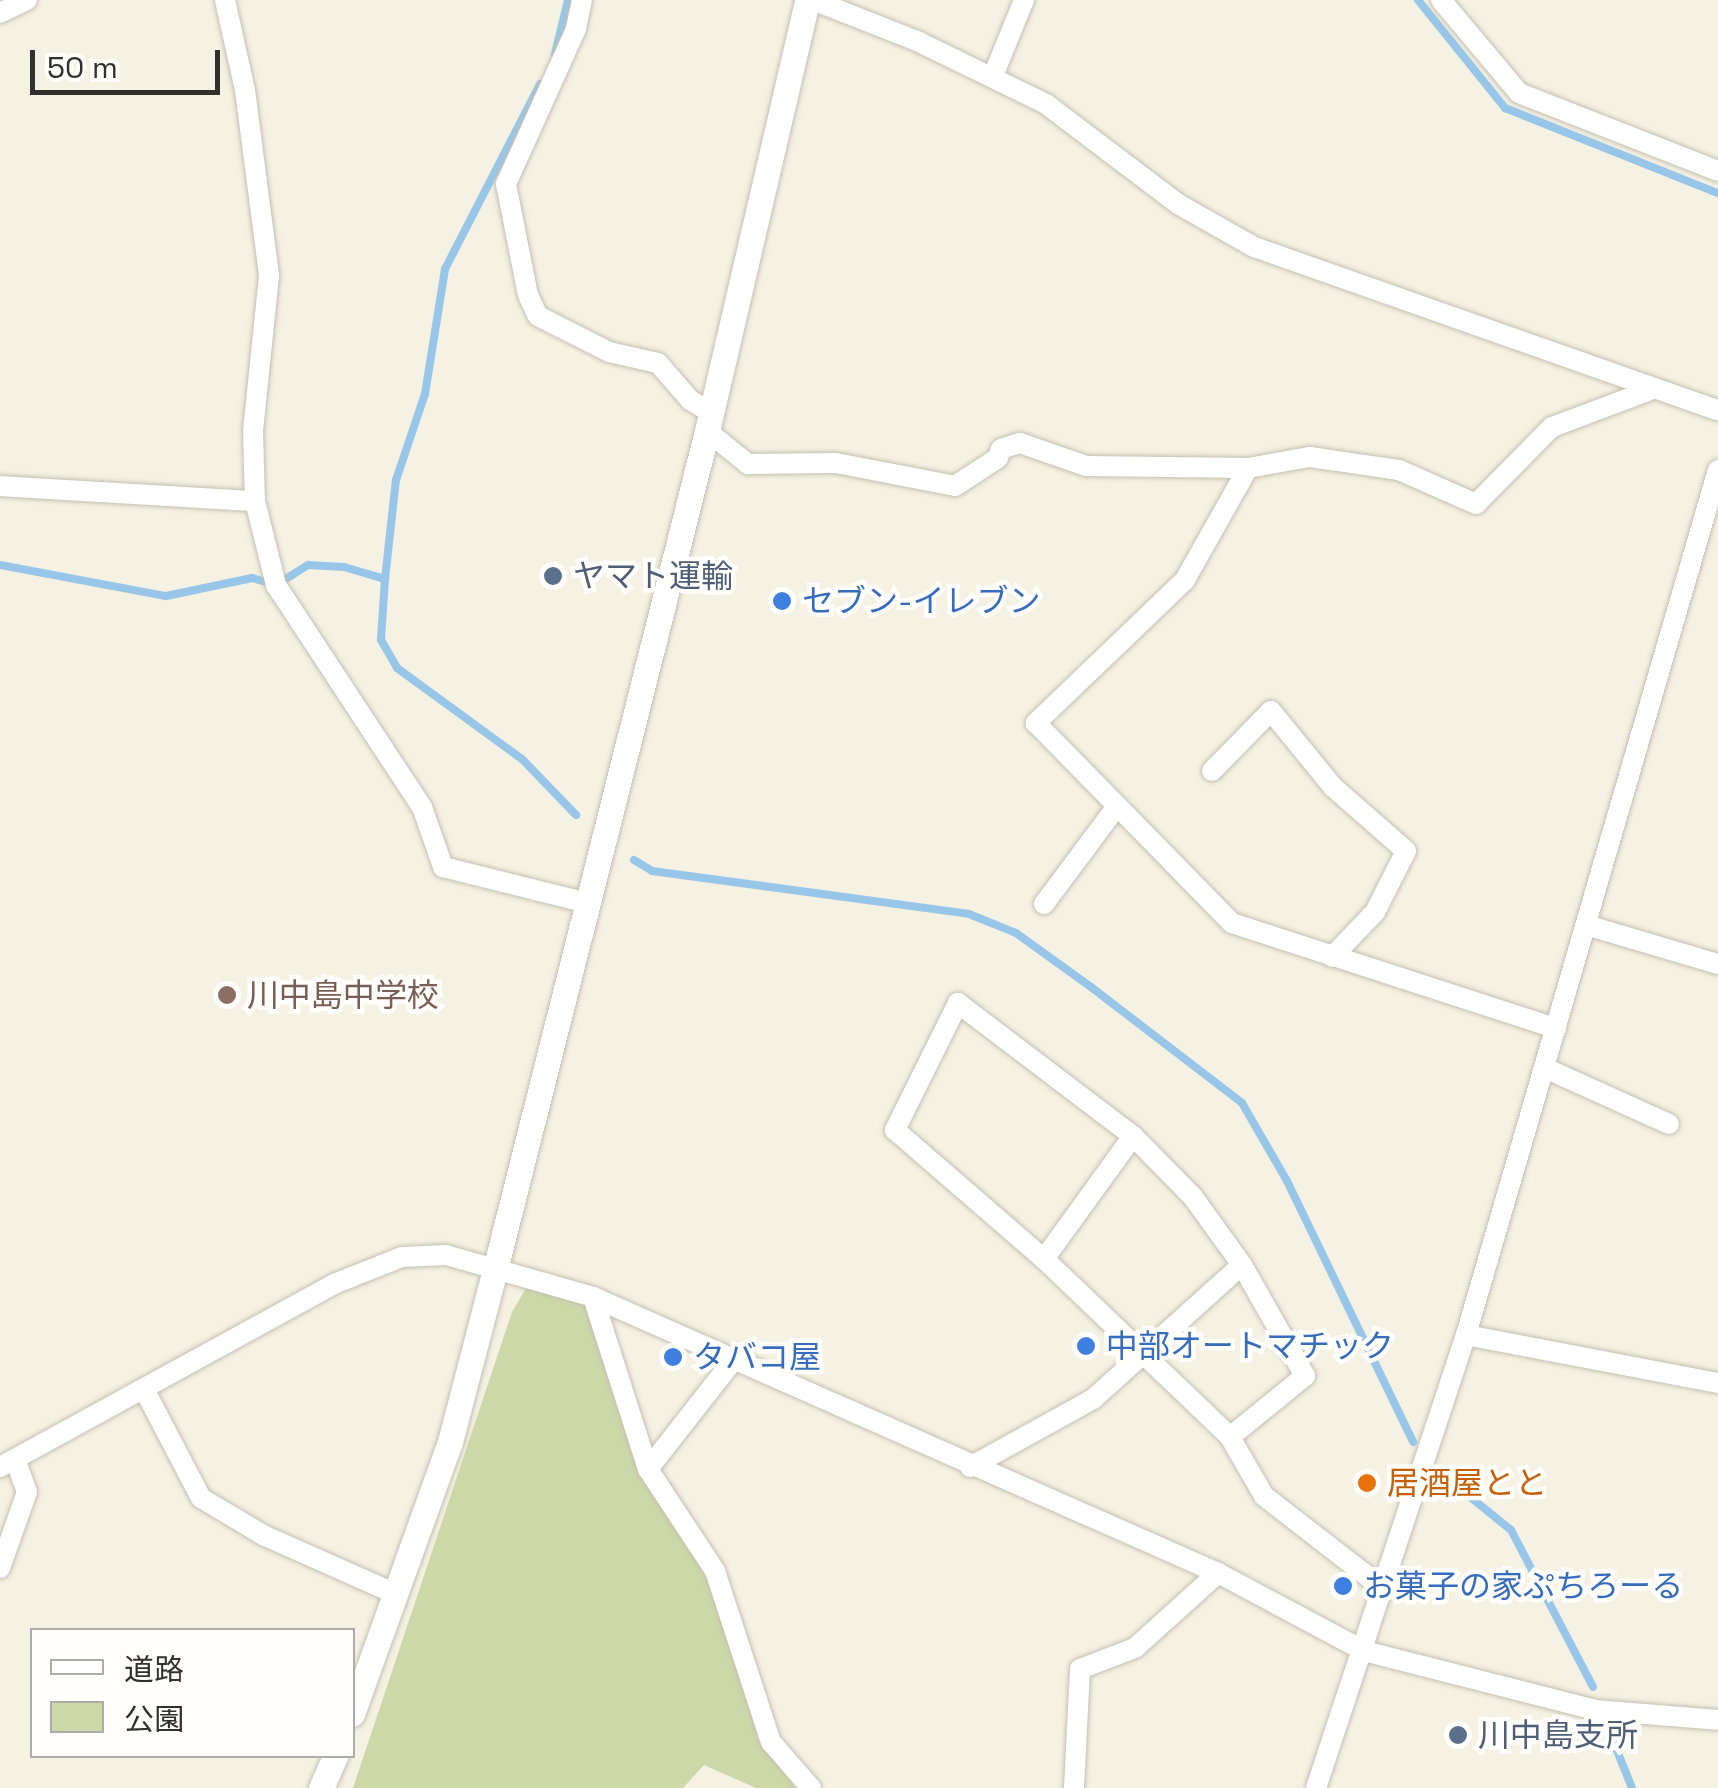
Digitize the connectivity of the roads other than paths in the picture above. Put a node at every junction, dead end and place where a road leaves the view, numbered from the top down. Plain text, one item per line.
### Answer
1 (28, 0) edge
2 (225, 0) edge
3 (582, 0) edge
4 (810, 0) edge
5 (1024, 0) edge
6 (1442, 0) edge
7 (0, 13) edge
8 (993, 76) junction
9 (1718, 171) edge
10 (1648, 390) junction
11 (1718, 410) edge
12 (710, 422) junction
13 (1248, 468) junction
14 (1718, 470) edge
15 (0, 486) edge
16 (256, 502) junction
17 (1212, 771) dead end
18 (1117, 806) junction
19 (587, 903) junction
20 (1044, 904) dead end
21 (1586, 925) junction
22 (1332, 956) junction
23 (1718, 964) edge
24 (1556, 1028) junction
25 (1544, 1068) junction
26 (1669, 1124) dead end
27 (1133, 1136) junction
28 (1044, 1259) junction
29 (1242, 1264) junction
30 (496, 1266) junction
31 (593, 1297) junction
32 (1466, 1335) junction
33 (1142, 1359) junction
34 (732, 1362) junction
35 (1718, 1382) edge
36 (144, 1391) junction
37 (1230, 1437) junction
38 (7, 1463) edge
39 (970, 1467) junction
40 (648, 1469) junction
41 (0, 1568) edge
42 (1218, 1573) junction
43 (1386, 1590) junction
44 (396, 1594) junction
45 (1364, 1651) junction
46 (355, 1706) edge
47 (1718, 1720) edge
48 (334, 1758) edge
49 (321, 1788) edge
50 (810, 1788) edge
51 (1074, 1788) edge
52 (1316, 1788) edge

1 - 7 street
2 - 16 street
3 - 12 street
4 - 8 street
4 - 12 street
5 - 8 street
6 - 9 street
8 - 10 street
10 - 11 street
10 - 13 street
12 - 13 street
12 - 19 street
13 - 18 street
14 - 21 street
15 - 16 street
16 - 19 street
17 - 22 street
18 - 20 street
18 - 22 street
19 - 30 street
21 - 23 street
21 - 24 street
22 - 24 street
24 - 25 street
25 - 26 street
25 - 32 street
27 - 28 street
27 - 28 street
27 - 29 street
28 - 33 street
29 - 33 street
29 - 37 street
30 - 31 street
30 - 36 street
30 - 44 street
31 - 34 street
31 - 40 street
32 - 35 street
32 - 43 street
33 - 37 street
33 - 39 street
34 - 39 street
34 - 40 street
36 - 38 street
36 - 44 street
37 - 43 street
38 - 41 street
39 - 42 street
40 - 50 street
42 - 45 street
42 - 51 street
43 - 45 street
44 - 46 street
45 - 47 street
45 - 52 street
48 - 49 street

